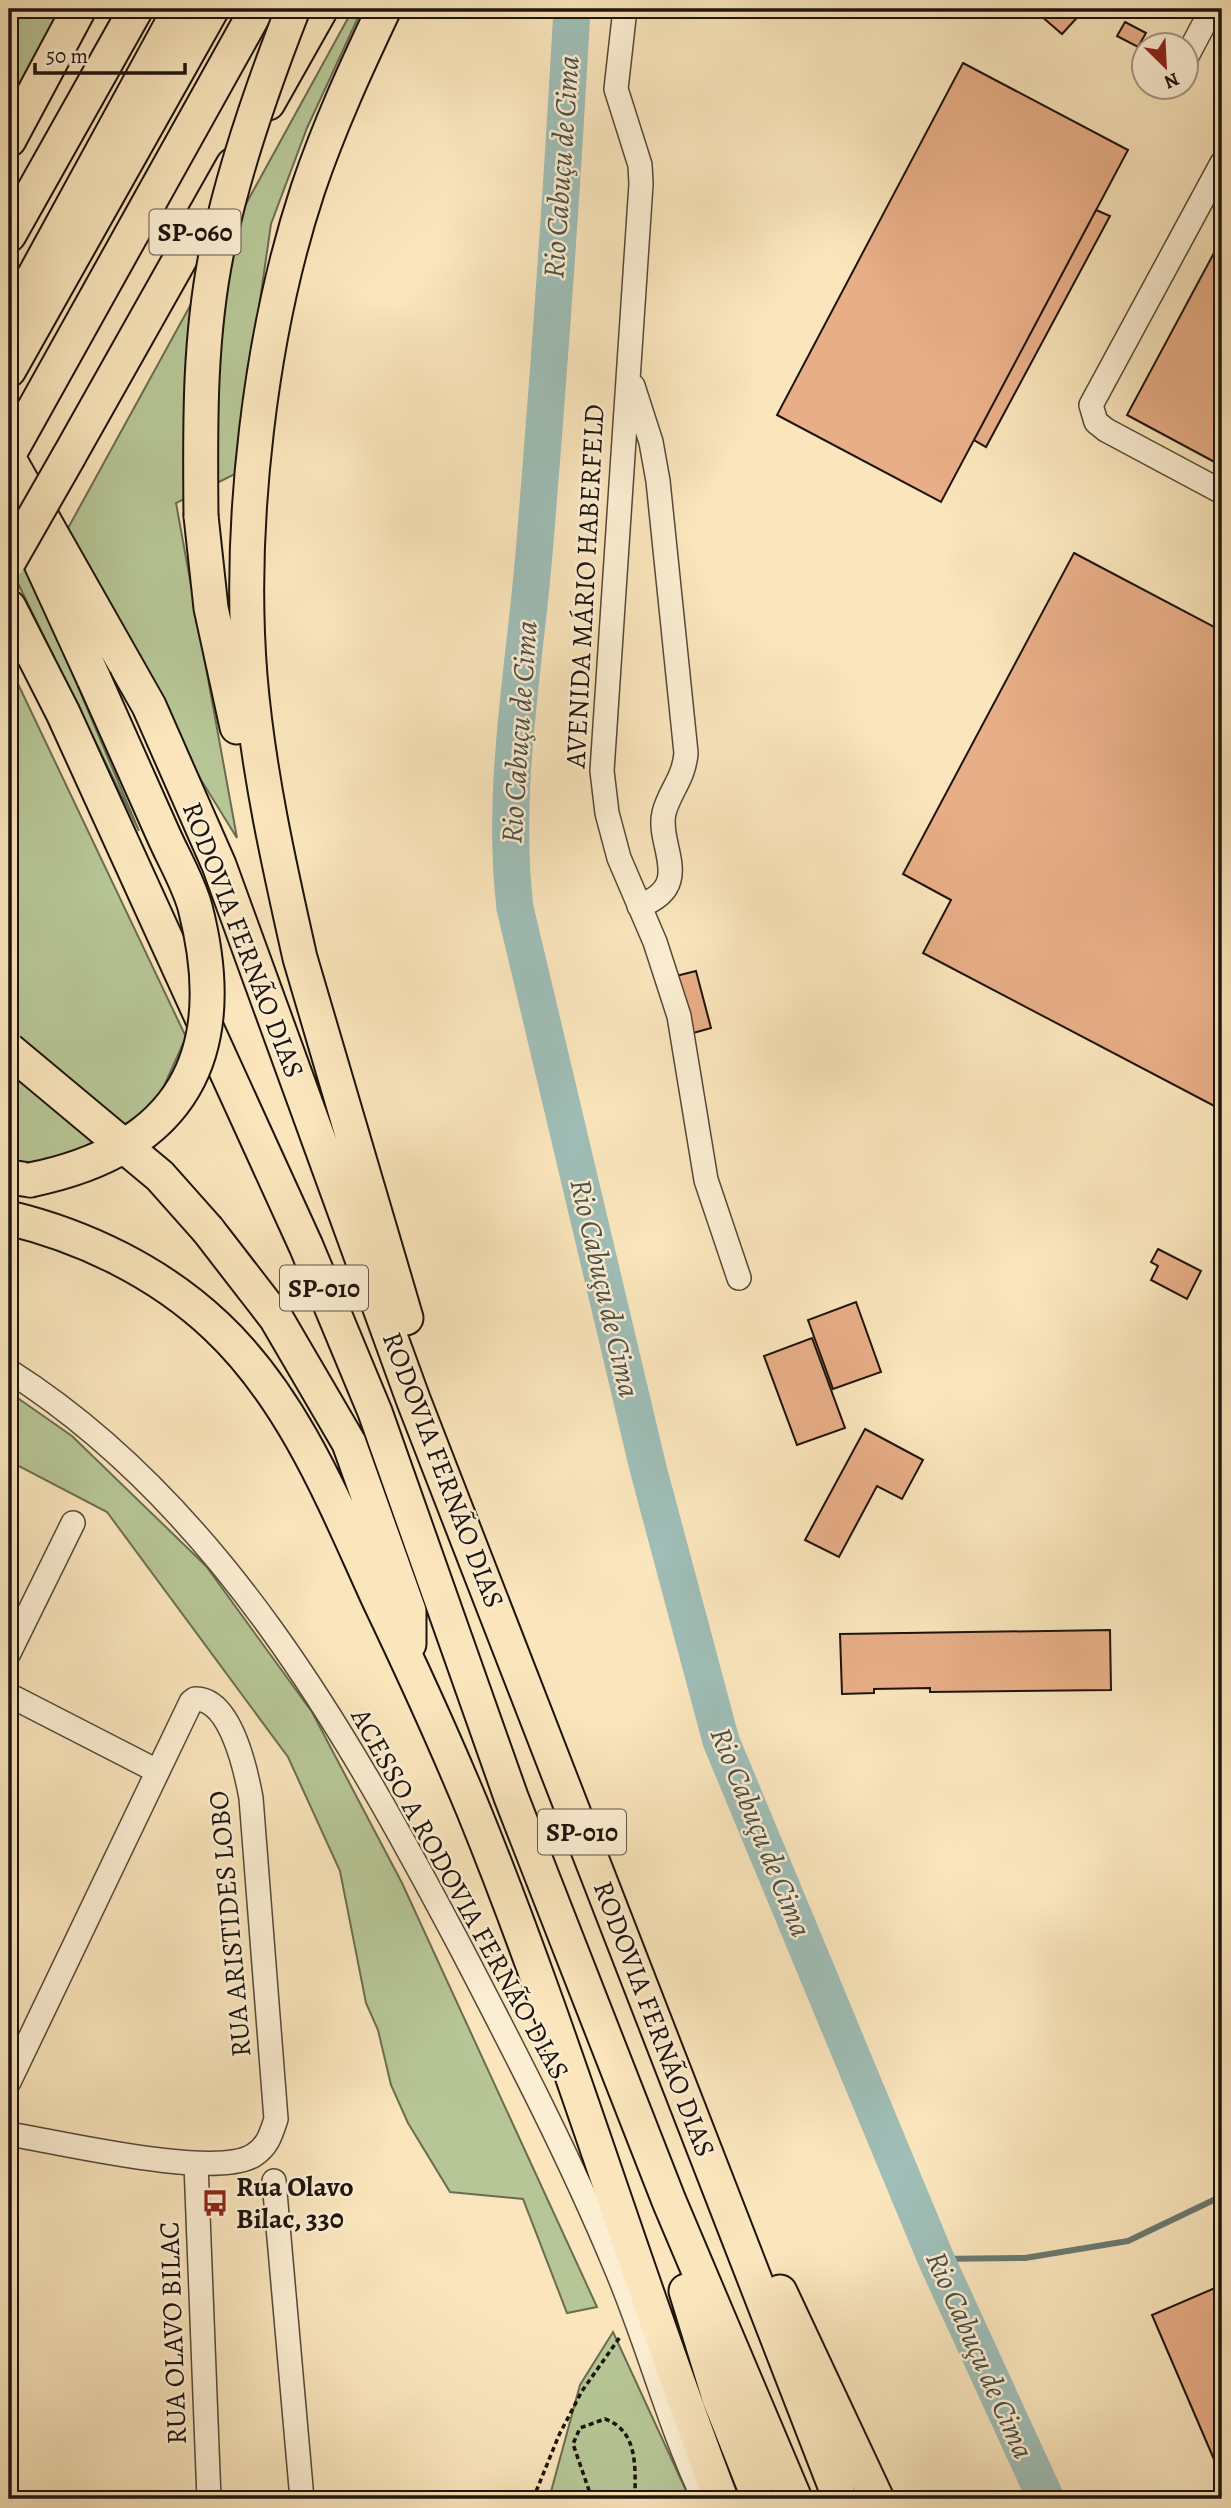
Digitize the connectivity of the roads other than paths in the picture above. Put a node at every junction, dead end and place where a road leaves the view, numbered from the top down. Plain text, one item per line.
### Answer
1 (79, 9) edge
2 (136, 9) edge
3 (180, 9) edge
4 (212, 9) edge
5 (257, 9) edge
6 (293, 9) edge
7 (321, 9) edge
8 (384, 9) edge
9 (625, 9) edge
10 (1212, 9) edge
11 (1199, 32) edge
12 (9, 140) edge
13 (1222, 163) edge
14 (9, 235) edge
15 (9, 322) edge
16 (12, 364) edge
17 (628, 373) junction
18 (9, 457) edge
19 (9, 492) edge
20 (1222, 492) edge
21 (9, 561) edge
22 (9, 607) edge
23 (9, 632) edge
24 (38, 661) junction
25 (639, 906) junction
26 (300, 958) junction
27 (9, 1051) edge
28 (16, 1180) edge
29 (9, 1218) edge
30 (739, 1278) dead end
31 (9, 1371) edge
32 (447, 1480) junction
33 (73, 1523) dead end
34 (9, 1653) edge
35 (409, 1664) junction
36 (9, 1695) edge
37 (157, 1771) junction
38 (9, 2082) edge
39 (9, 2134) edge
40 (196, 2164) junction
41 (274, 2181) dead end
42 (719, 2185) junction
43 (669, 2201) junction
44 (209, 2499) edge
45 (302, 2499) edge
46 (704, 2499) edge
47 (721, 2499) edge
48 (759, 2499) edge
49 (795, 2499) edge
50 (840, 2499) edge
51 (877, 2499) edge

1 - 12 highway
2 - 14 highway
3 - 15 highway
4 - 16 highway
5 - 18 highway, SP-060
6 - 26 highway, bridge
7 - 21 highway, SP-060, bridge
8 - 26 highway
9 - 17 street, AVENIDA MÁRIO HABERFELD
10 - 11 street
13 - 20 street
17 - 25 street, AVENIDA MÁRIO HABERFELD
17 - 25 street
18 - 32 highway, RODOVIA FERNÃO DIAS / SP-010
19 - 28 highway, bridge
22 - 24 highway, RODOVIA FERNÃO DIAS / SP-010
23 - 24 highway
24 - 43 highway, RODOVIA FERNÃO DIAS / SP-010
25 - 30 street, AVENIDA MÁRIO HABERFELD
26 - 32 highway
27 - 35 highway, bridge
29 - 35 highway
31 - 46 street, ACESSO A RODOVIA FERNÃO DIAS
32 - 42 highway, RODOVIA FERNÃO DIAS / SP-010
33 - 34 street
35 - 47 highway
36 - 37 street
37 - 38 street
37 - 40 street, RUA ARISTIDES LOBO
39 - 40 street
40 - 44 street, RUA OLAVO BILAC
41 - 45 street
42 - 50 highway, RODOVIA FERNÃO DIAS / SP-010
42 - 51 highway
43 - 48 highway
43 - 49 highway, RODOVIA FERNÃO DIAS / SP-010

